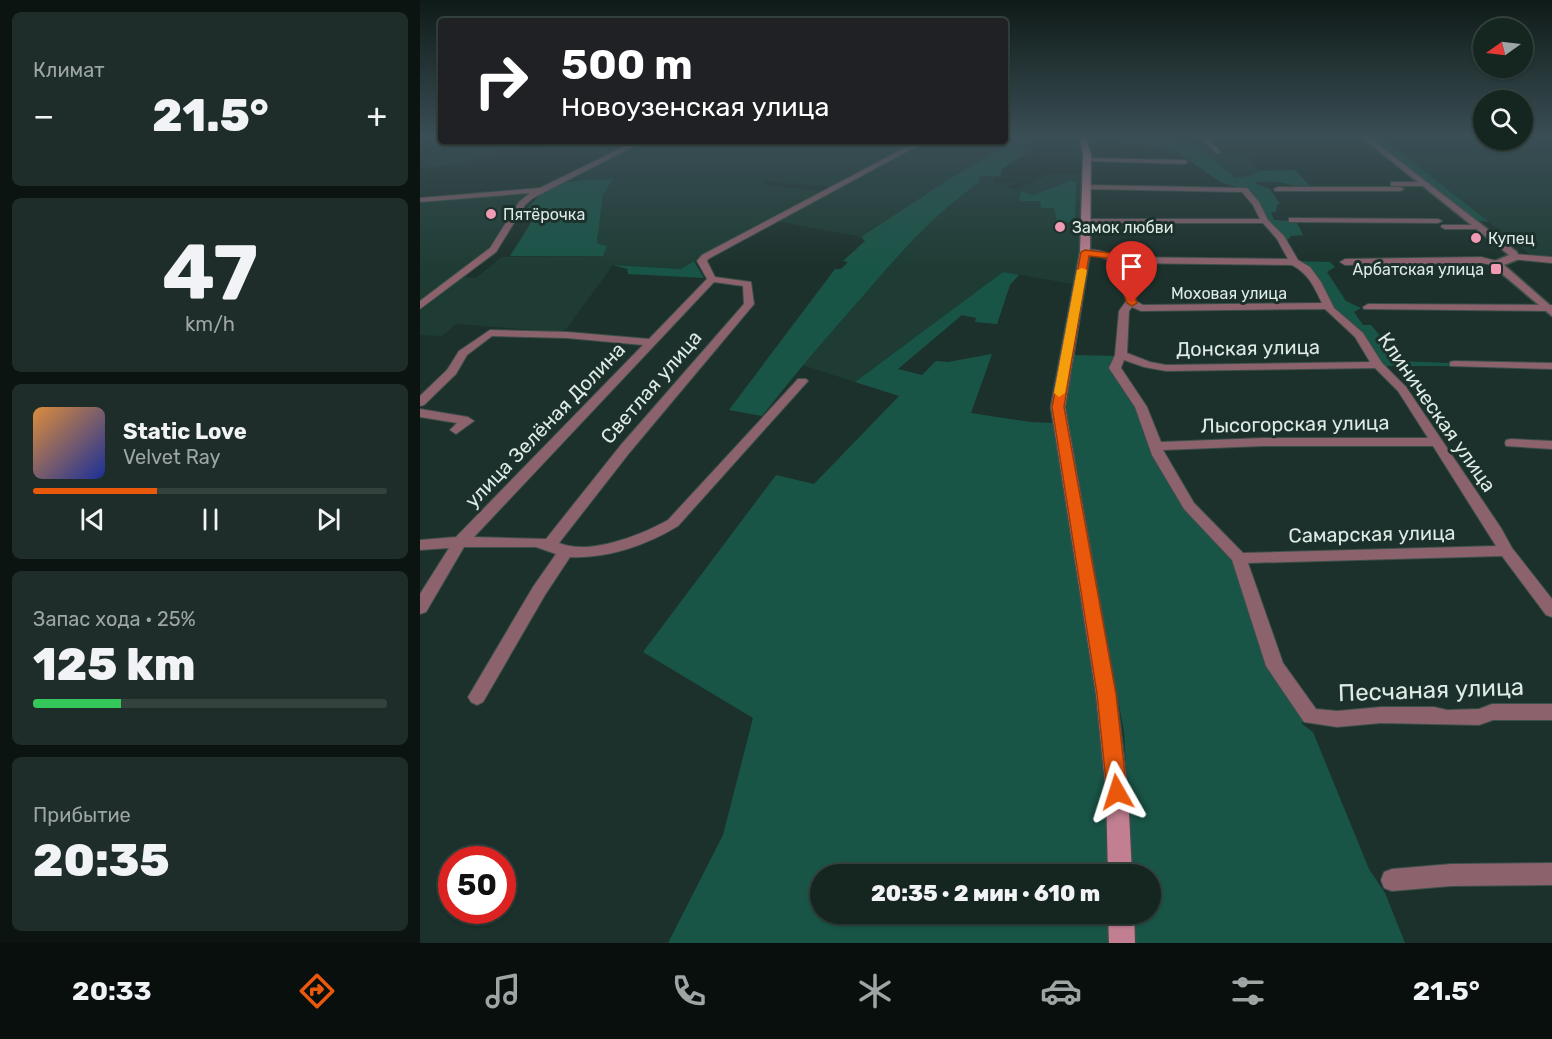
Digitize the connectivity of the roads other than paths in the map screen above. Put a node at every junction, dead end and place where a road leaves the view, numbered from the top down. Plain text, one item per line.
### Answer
1 (563, 179) edge
2 (852, 179) edge
3 (1087, 179) edge
4 (1419, 179) edge
5 (1425, 184) junction
6 (1087, 188) junction
7 (1278, 189) dead end
8 (540, 190) junction
9 (420, 200) edge
10 (1292, 220) dead end
11 (1086, 221) junction
12 (1265, 221) junction
13 (1479, 226) junction
14 (1085, 252) junction
15 (1515, 257) junction
16 (1117, 260) junction
17 (1552, 260) edge
18 (1294, 262) junction
19 (1345, 262) dead end
20 (1499, 263) junction
21 (712, 279) junction
22 (1132, 303) junction
23 (420, 306) edge
24 (1328, 306) junction
25 (1368, 307) dead end
26 (1550, 309) edge
27 (650, 342) junction
28 (1121, 355) junction
29 (1454, 364) dead end
30 (1378, 365) junction
31 (1552, 366) edge
32 (802, 381) dead end
33 (420, 402) edge
34 (420, 413) edge
35 (456, 430) dead end
36 (1435, 442) junction
37 (1511, 443) dead end
38 (1552, 444) edge
39 (1156, 446) junction
40 (460, 543) junction
41 (420, 545) edge
42 (558, 547) junction
43 (1506, 551) junction
44 (1239, 558) junction
45 (420, 608) edge
46 (1552, 611) edge
47 (477, 697) dead end
48 (1552, 712) edge
49 (1120, 864) edge
50 (1552, 874) edge
51 (1392, 880) dead end
52 (1121, 924) edge
53 (1122, 943) edge

1 - 8 street
2 - 21 street
3 - 6 main road
4 - 5 street
5 - 7 street
5 - 13 street
6 - 11 main road
6 - 12 street, Клиническая улица
8 - 9 street
8 - 23 street
10 - 13 street
11 - 12 street
11 - 14 main road
12 - 18 street, Клиническая улица
13 - 15 street
14 - 16 street
14 - 49 main road
15 - 17 street
15 - 20 street
16 - 18 street
16 - 22 street
18 - 24 street, Клиническая улица
19 - 20 street
20 - 26 street
21 - 27 street, улица Зелёная Долина
21 - 42 street, Светлая улица
22 - 24 street, Моховая улица
22 - 28 street
24 - 30 street, Клиническая улица
25 - 26 street
27 - 33 street
27 - 40 street, улица Зелёная Долина
28 - 30 street, Донская улица
28 - 39 street
29 - 31 street
30 - 36 street, Клиническая улица
32 - 42 street
34 - 35 street
36 - 39 street, Лысогорская улица
36 - 43 street, Клиническая улица
37 - 38 street
39 - 44 street
40 - 41 street
40 - 42 street
40 - 45 street, улица Зелёная Долина
42 - 47 street, Светлая улица
43 - 44 street, Самарская улица
43 - 46 street, Клиническая улица
44 - 48 street, Песчаная улица
50 - 51 street
52 - 53 main road

